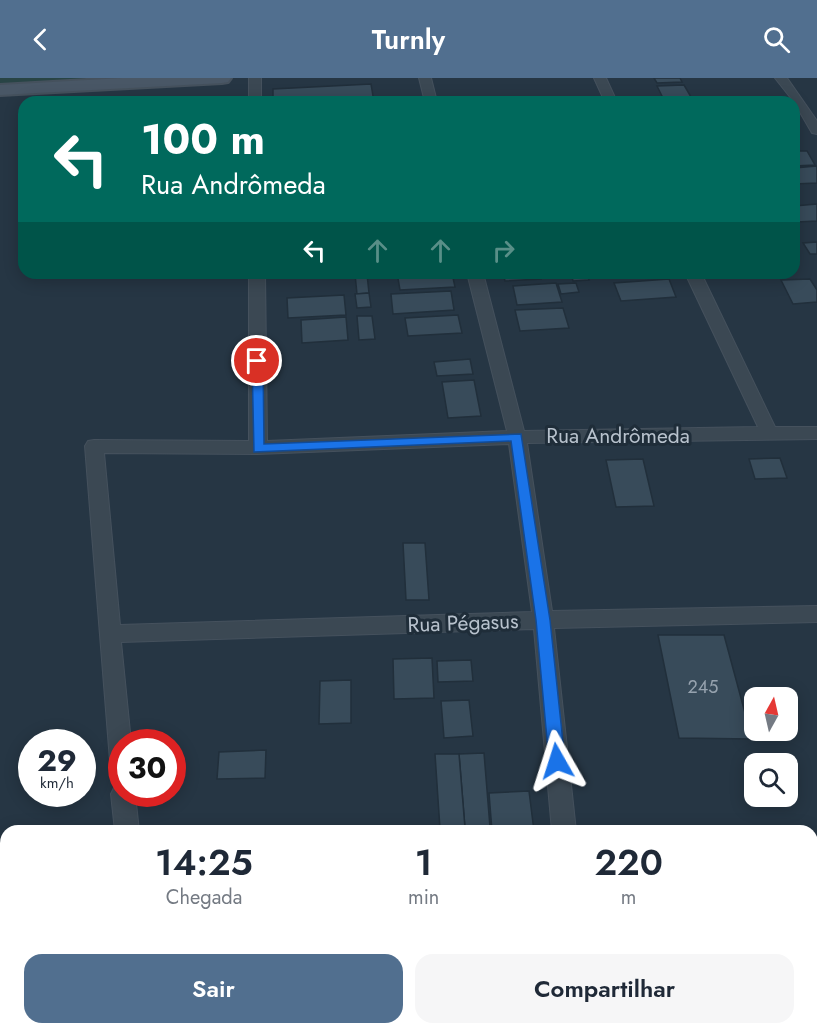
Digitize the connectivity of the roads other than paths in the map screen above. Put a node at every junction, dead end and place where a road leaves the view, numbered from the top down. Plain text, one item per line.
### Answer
1 (222, 78) edge
2 (255, 78) edge
3 (425, 78) edge
4 (600, 78) edge
5 (781, 78) edge
6 (0, 90) edge
7 (255, 96) edge
8 (430, 96) edge
9 (608, 96) edge
10 (793, 96) edge
11 (800, 105) edge
12 (817, 130) edge
13 (257, 279) edge
14 (477, 279) edge
15 (696, 279) edge
16 (817, 433) edge
17 (770, 435) junction
18 (517, 437) junction
19 (258, 448) junction
20 (817, 614) edge
21 (543, 620) junction
22 (109, 634) junction
23 (118, 729) edge
24 (124, 807) edge
25 (126, 825) edge
26 (563, 825) edge

1 - 6 main road
2 - 7 street
3 - 8 street
4 - 9 street
5 - 10 street
11 - 12 street
13 - 19 street
14 - 18 street
15 - 17 street
16 - 17 street, Rua Andrômeda
17 - 18 street, Rua Andrômeda
18 - 19 street, Rua Andrômeda
18 - 21 street
19 - 22 street, Rua Andrômeda
20 - 21 street, Rua Pégasus
21 - 22 street, Rua Pégasus
21 - 26 street
22 - 23 street
24 - 25 street

